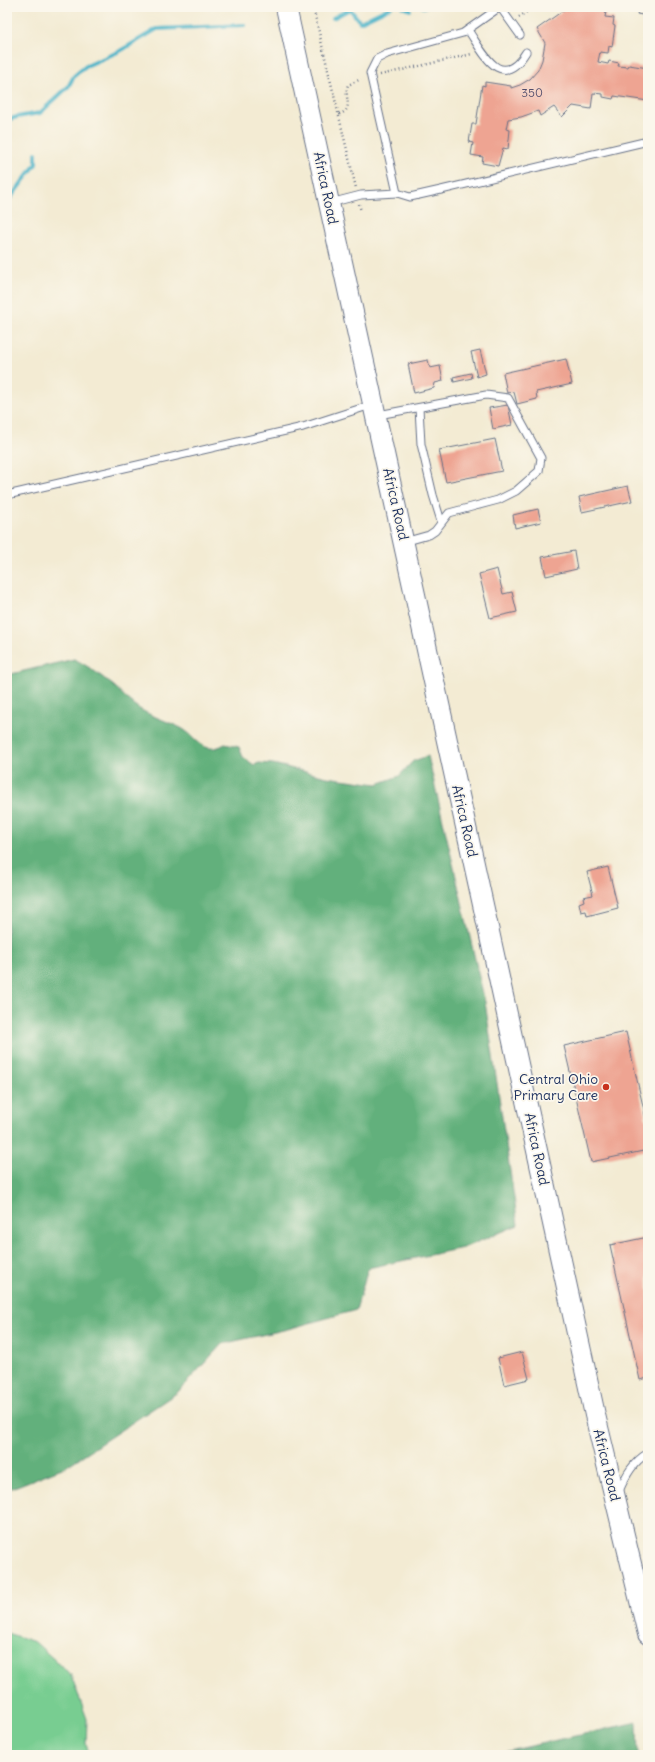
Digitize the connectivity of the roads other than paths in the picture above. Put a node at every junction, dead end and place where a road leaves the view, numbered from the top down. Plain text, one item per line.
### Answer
1 (286, 7) edge
2 (500, 7) edge
3 (468, 30) junction
4 (520, 35) dead end
5 (526, 52) dead end
6 (648, 141) edge
7 (398, 193) junction
8 (329, 203) junction
9 (419, 408) junction
10 (374, 410) junction
11 (7, 495) edge
12 (441, 521) junction
13 (404, 542) junction
14 (648, 1453) edge
15 (615, 1498) junction
16 (648, 1634) edge

1 - 8 street, Africa Road
2 - 3 lane
2 - 4 lane
3 - 5 lane
3 - 7 lane
6 - 7 lane
7 - 8 lane
8 - 10 street, Africa Road
9 - 10 lane
9 - 12 lane
9 - 12 lane
10 - 11 lane
10 - 13 street, Africa Road
12 - 13 lane
13 - 15 street, Africa Road
14 - 15 lane
15 - 16 street, Africa Road

